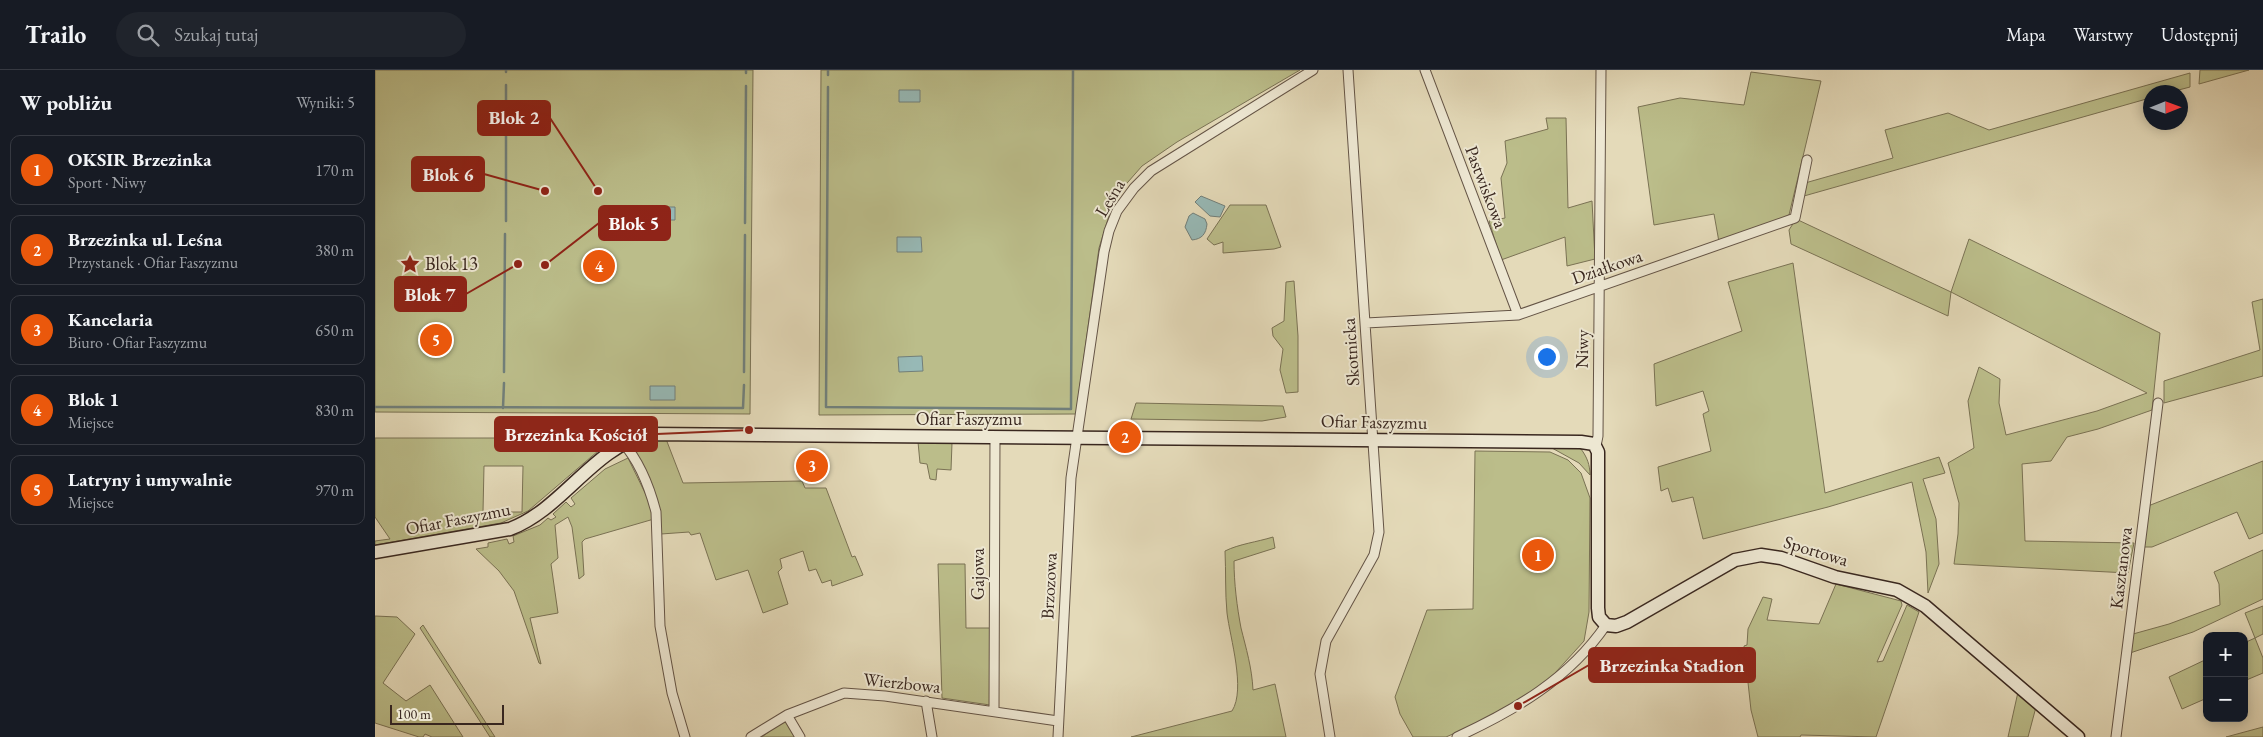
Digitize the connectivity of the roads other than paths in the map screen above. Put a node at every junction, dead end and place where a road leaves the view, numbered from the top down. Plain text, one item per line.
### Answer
1 (1313, 70) edge
2 (1348, 70) edge
3 (1425, 70) edge
4 (1601, 70) edge
5 (1807, 160) dead end
6 (1601, 286) junction
7 (1518, 315) junction
8 (1365, 323) junction
9 (2158, 403) dead end
10 (1077, 436) junction
11 (995, 437) junction
12 (1374, 438) junction
13 (623, 443) junction
14 (1596, 446) junction
15 (375, 552) edge
16 (1606, 625) junction
17 (926, 702) junction
18 (994, 711) junction
19 (787, 715) junction
20 (1058, 721) junction
21 (685, 737) edge
22 (751, 737) edge
23 (800, 737) edge
24 (932, 737) edge
25 (1058, 737) edge
26 (1330, 737) edge
27 (1457, 737) edge
28 (2078, 737) edge
29 (2116, 737) edge

1 - 10 street, Leśna
2 - 8 street, Skotnicka
3 - 7 street, Pastwiskowa
4 - 6 street, Niwy
5 - 6 street, Działkowa
6 - 7 street, Działkowa
6 - 14 street, Niwy
7 - 8 street, Działkowa
8 - 12 street, Skotnicka
9 - 29 street, Kasztanowa
10 - 11 street, Ofiar Faszyzmu
10 - 12 street, Ofiar Faszyzmu
10 - 20 street, Brzozowa
11 - 13 street, Ofiar Faszyzmu
11 - 18 street, Gajowa
12 - 14 street, Ofiar Faszyzmu
12 - 26 street, Skotnicka
13 - 15 street, Ofiar Faszyzmu
13 - 21 street
14 - 16 street, Niwy
16 - 27 street
16 - 28 street, Sportowa
17 - 18 street, Wierzbowa
17 - 19 street, Wierzbowa
17 - 24 street
18 - 20 street, Wierzbowa
19 - 22 street, Wierzbowa
19 - 23 street
20 - 25 street, Brzozowa

